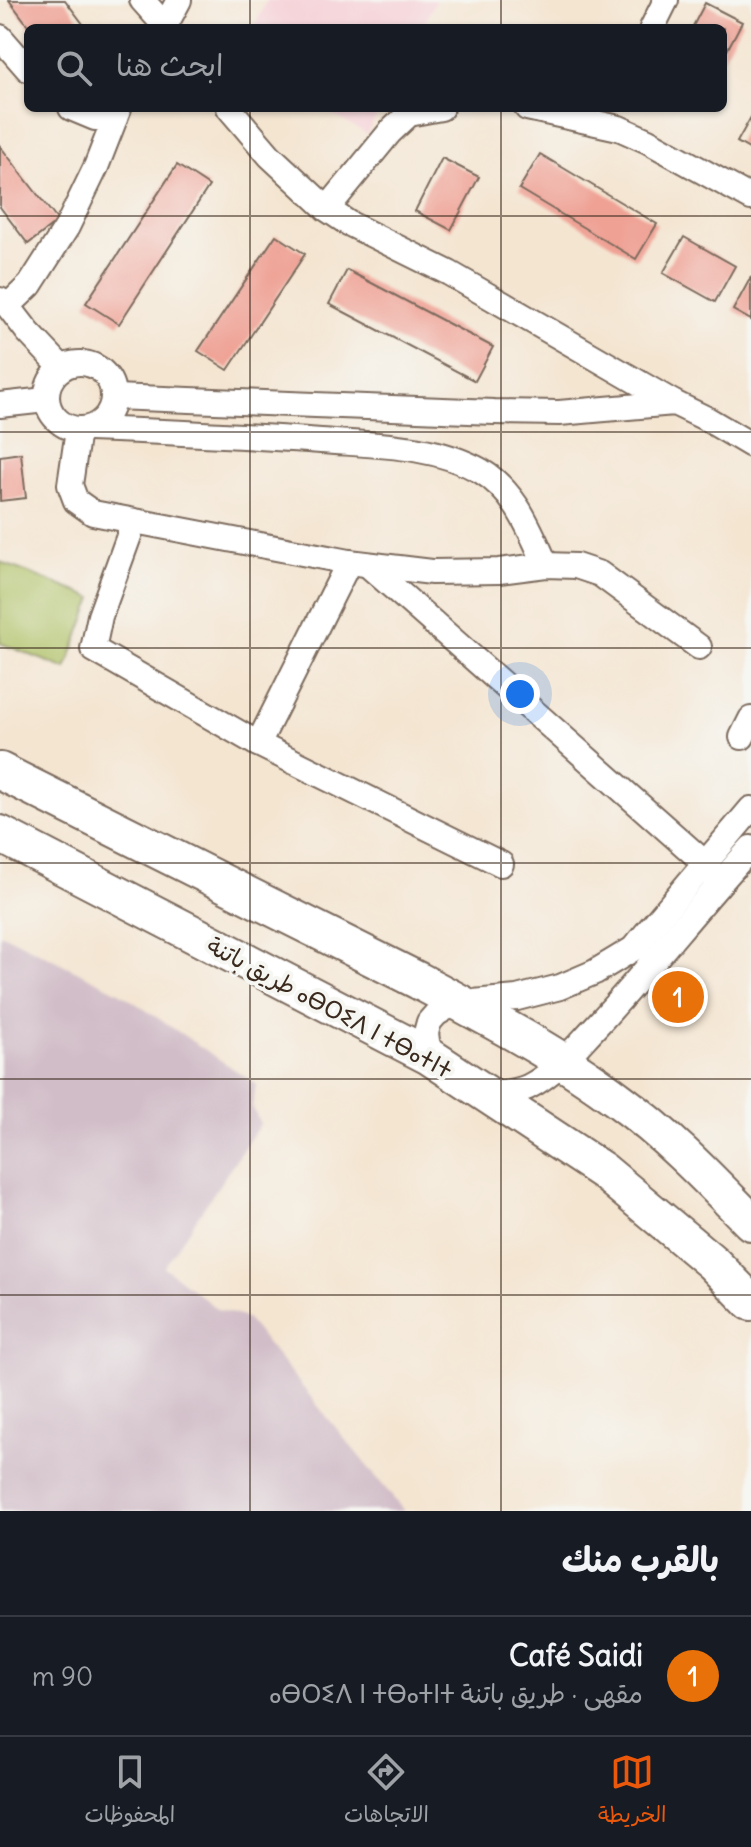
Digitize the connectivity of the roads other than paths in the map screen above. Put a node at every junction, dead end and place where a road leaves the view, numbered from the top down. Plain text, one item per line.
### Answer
1 (142, 0) edge
2 (179, 0) edge
3 (666, 0) edge
4 (163, 24) edge
5 (167, 24) edge
6 (654, 24) edge
7 (0, 37) edge
8 (24, 64) edge
9 (81, 112) edge
10 (232, 112) edge
11 (420, 112) edge
12 (565, 112) edge
13 (117, 113) edge
14 (622, 118) edge
15 (751, 198) edge
16 (327, 209) junction
17 (4, 303) edge
18 (62, 368) junction
19 (114, 397) junction
20 (46, 400) junction
21 (674, 403) junction
22 (0, 405) edge
23 (83, 429) junction
24 (751, 445) edge
25 (134, 522) junction
26 (358, 563) junction
27 (546, 565) junction
28 (699, 647) dead end
29 (258, 744) junction
30 (0, 771) edge
31 (751, 809) edge
32 (0, 834) edge
33 (751, 848) edge
34 (501, 864) dead end
35 (712, 874) junction
36 (462, 1003) junction
37 (429, 1056) junction
38 (562, 1062) junction
39 (486, 1095) junction
40 (751, 1222) edge
41 (751, 1302) edge

1 - 4 street
2 - 5 street
3 - 6 street
7 - 8 street
9 - 13 street
10 - 16 street
11 - 16 street
12 - 14 street
13 - 17 street
14 - 15 street
16 - 21 street
17 - 18 street
18 - 19 street
18 - 20 street
19 - 21 street
19 - 23 street
20 - 22 street
20 - 23 street
21 - 24 street
23 - 25 street
23 - 27 street
25 - 26 street
25 - 29 street
26 - 27 street
26 - 29 street
26 - 35 street
27 - 28 street
29 - 34 street
30 - 36 main road
31 - 35 street
32 - 37 main road, طريق باتنة ⴰⴱⵔⵉⴷ ⵏ ⵜⴱⴰⵜⵏⵜ
33 - 35 street
35 - 36 street
35 - 38 street
36 - 37 street
36 - 38 main road
37 - 39 main road, طريق باتنة ⴰⴱⵔⵉⴷ ⵏ ⵜⴱⴰⵜⵏⵜ
38 - 39 street
38 - 40 main road
39 - 41 main road, طريق باتنة ⴰⴱⵔⵉⴷ ⵏ ⵜⴱⴰⵜⵏⵜ

